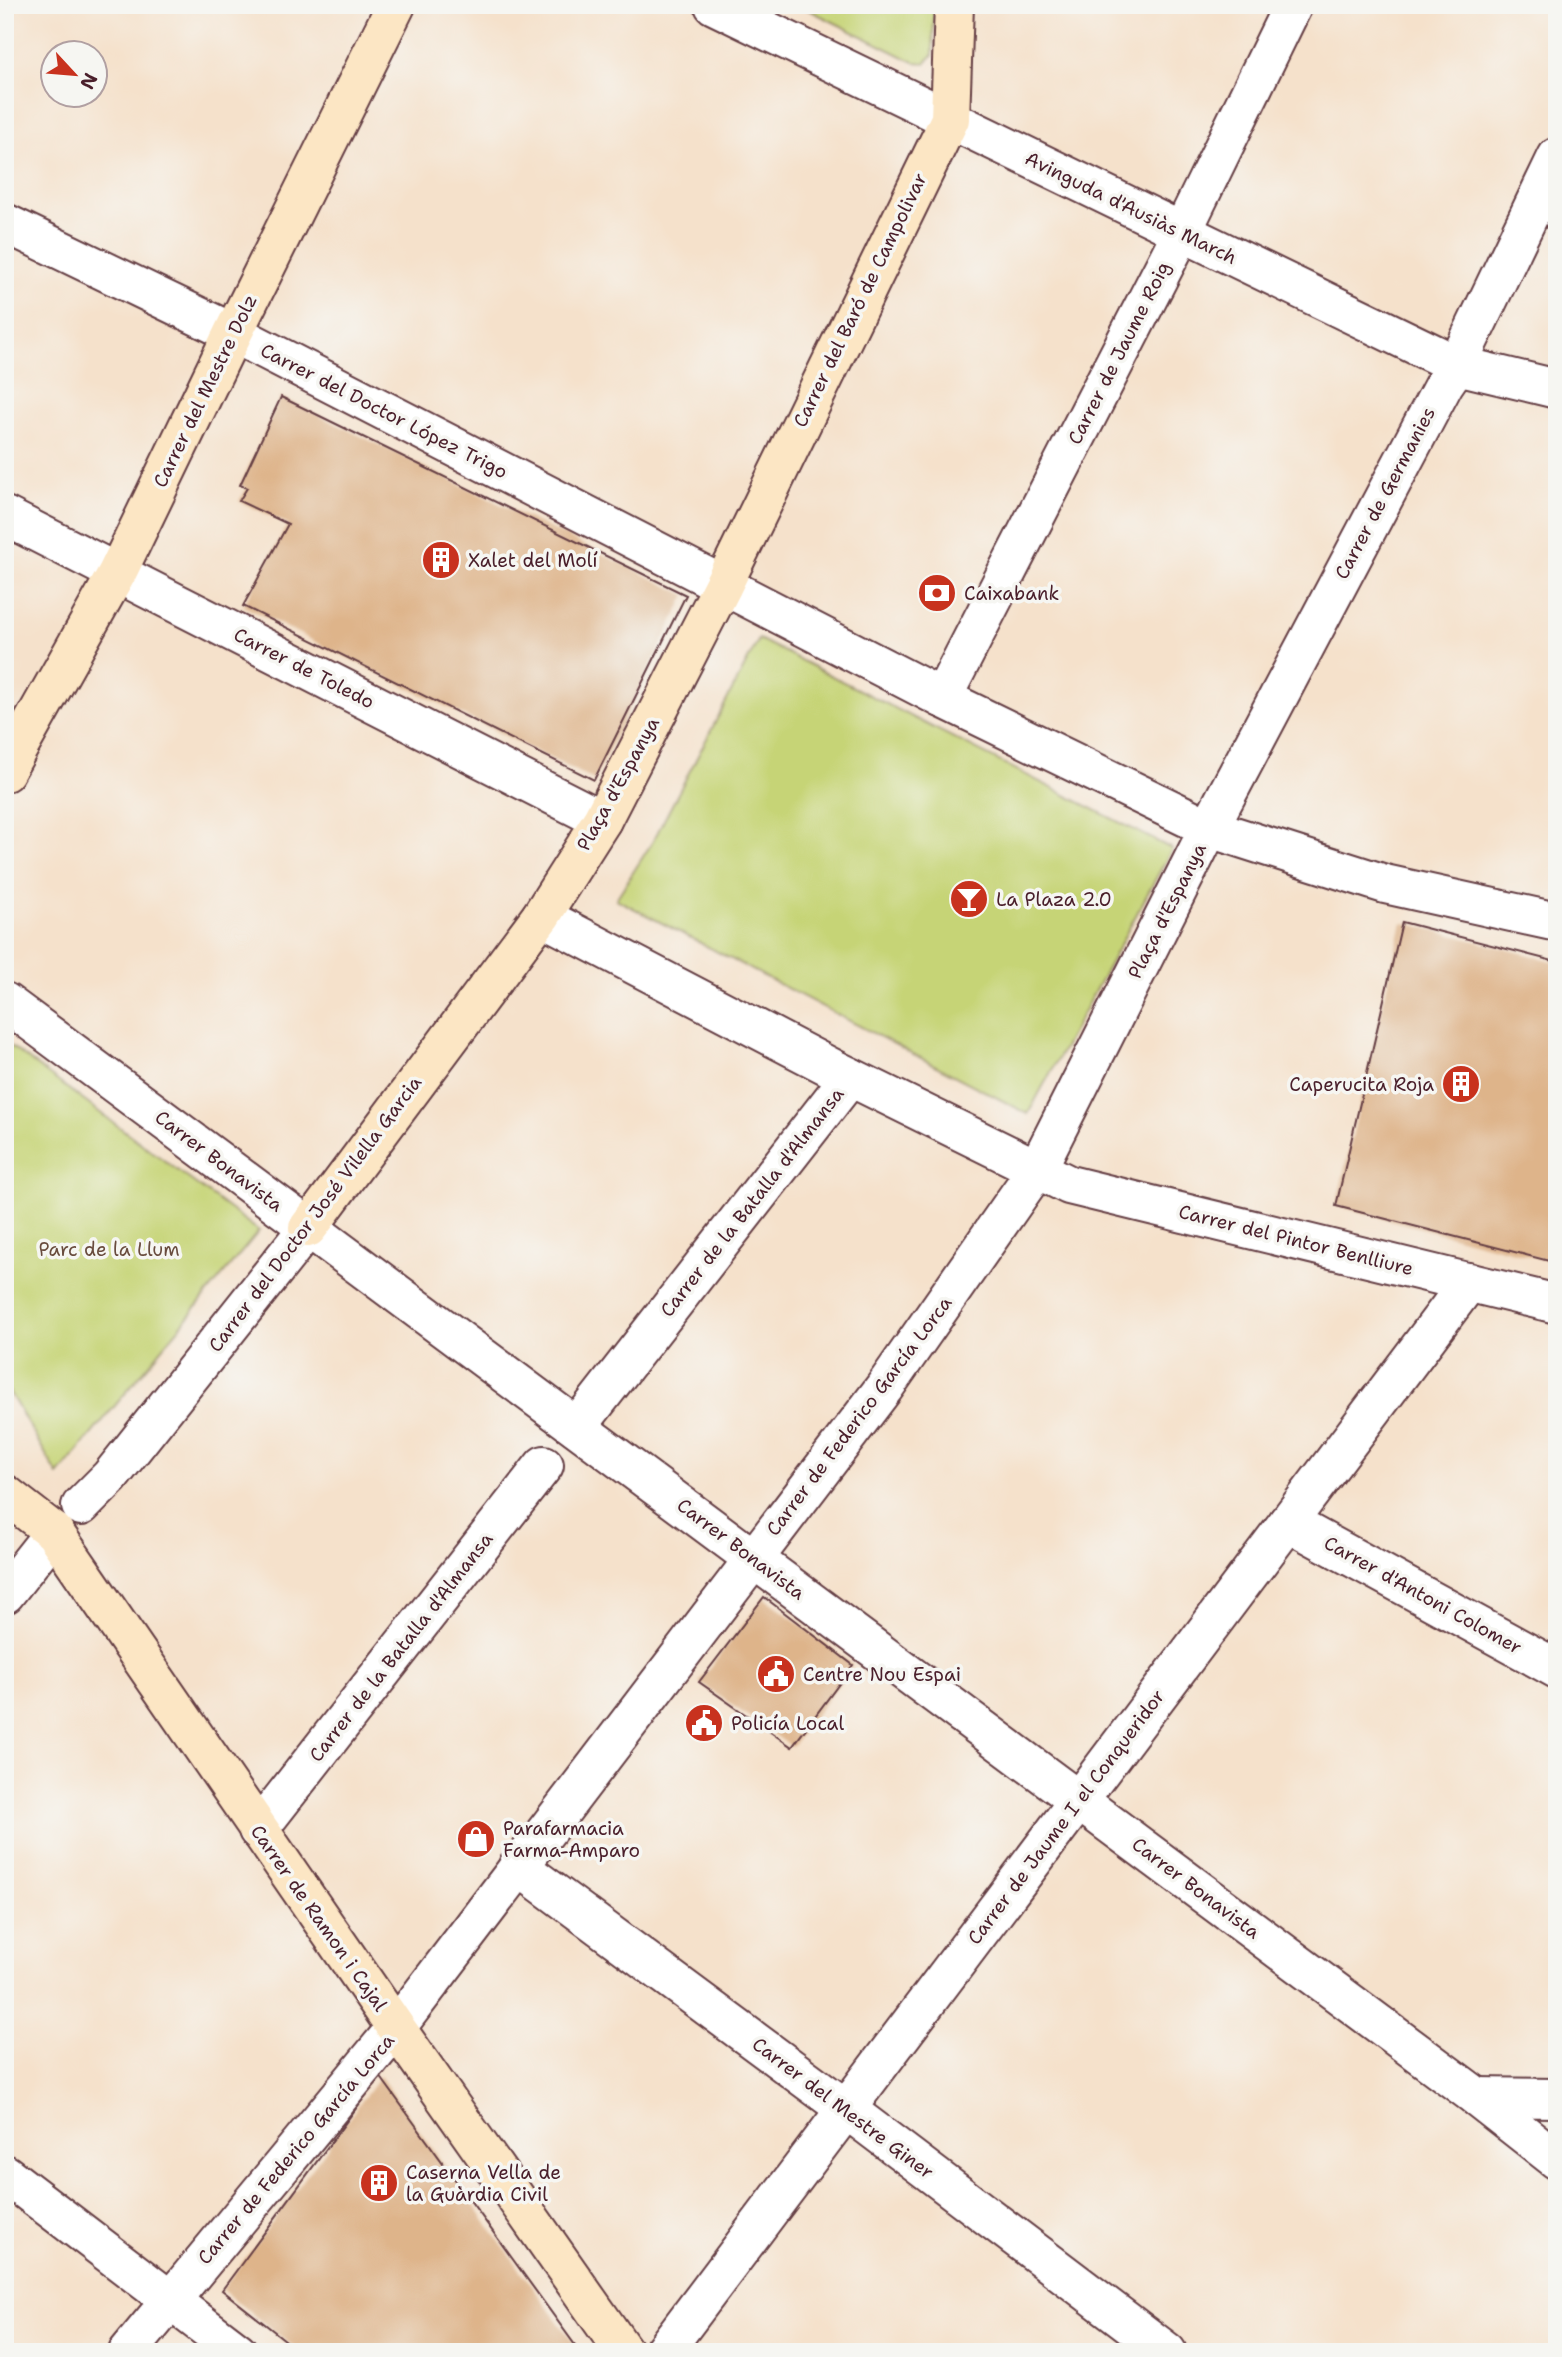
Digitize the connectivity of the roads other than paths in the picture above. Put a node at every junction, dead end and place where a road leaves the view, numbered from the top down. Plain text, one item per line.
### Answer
1 (396, 5) edge
2 (714, 5) edge
3 (954, 5) edge
4 (1293, 5) edge
5 (950, 119) junction
6 (1557, 157) edge
7 (5, 223) edge
8 (1182, 232) junction
9 (233, 333) junction
10 (1457, 365) junction
11 (1557, 388) edge
12 (5, 516) edge
13 (117, 573) junction
14 (723, 585) junction
15 (942, 698) junction
16 (5, 772) edge
17 (602, 821) junction
18 (1209, 828) junction
19 (541, 916) junction
20 (1557, 922) edge
21 (5, 1002) edge
22 (850, 1077) junction
23 (1037, 1169) junction
24 (308, 1228) junction
25 (1469, 1282) junction
26 (1557, 1304) edge
27 (577, 1427) junction
28 (544, 1465) dead end
29 (5, 1494) edge
30 (81, 1506) dead end
31 (1288, 1522) junction
32 (54, 1532) junction
33 (753, 1558) junction
34 (5, 1594) edge
35 (1557, 1669) edge
36 (1078, 1800) junction
37 (258, 1830) junction
38 (519, 1866) junction
39 (396, 2028) junction
40 (1477, 2097) junction
41 (1557, 2098) edge
42 (846, 2109) junction
43 (1557, 2160) edge
44 (5, 2174) edge
45 (170, 2301) junction
46 (128, 2352) edge
47 (238, 2352) edge
48 (624, 2352) edge
49 (663, 2352) edge
50 (1167, 2352) edge

1 - 9 street, Carrer del Mestre Dolz
2 - 5 street, Avinguda d'Ausiàs March
3 - 5 street, Carrer del Baró de Campolivar
4 - 8 street, Carrer de Jaume Roig
5 - 8 street, Avinguda d'Ausiàs March
5 - 14 street, Carrer del Baró de Campolivar
6 - 10 street, Carrer de Germanies
7 - 9 street, Carrer del Doctor López Trigo
8 - 10 street, Avinguda d'Ausiàs March
8 - 15 street, Carrer de Jaume Roig
9 - 13 street, Carrer del Mestre Dolz
9 - 14 street, Carrer del Doctor López Trigo
10 - 11 street, Avinguda d'Ausiàs March
10 - 18 street, Carrer de Germanies
12 - 13 street, Carrer de Toledo
13 - 16 street, Carrer del Mestre Dolz
13 - 17 street, Carrer de Toledo
14 - 15 street, Plaça d'Espanya
14 - 17 street, Plaça d'Espanya
15 - 18 street, Plaça d'Espanya
17 - 19 street, Plaça d'Espanya
18 - 20 street
18 - 23 street, Plaça d'Espanya
19 - 22 street
19 - 24 street, Carrer del Doctor José Vilella Garcia
21 - 24 street, Carrer Bonavista
22 - 23 street
22 - 27 street, Carrer de la Batalla d'Almansa
23 - 25 street, Carrer del Pintor Benlliure
23 - 33 street, Carrer de Federico García Lorca
24 - 27 street, Carrer Bonavista
24 - 30 street, Carrer del Doctor José Vilella Garcia
25 - 26 street, Carrer del Pintor Benlliure
25 - 31 street, Carrer de Jaume I el Conqueridor
27 - 33 street, Carrer Bonavista
28 - 37 street, Carrer de la Batalla d'Almansa
29 - 32 street, Carrer de Ramon i Cajal
31 - 35 street, Carrer d'Antoni Colomer
31 - 36 street, Carrer de Jaume I el Conqueridor
32 - 34 street
32 - 37 street, Carrer de Ramon i Cajal
33 - 36 street, Carrer Bonavista
33 - 38 street, Carrer de Federico García Lorca
36 - 40 street, Carrer Bonavista
36 - 42 street, Carrer de Jaume I el Conqueridor
37 - 39 street, Carrer de Ramon i Cajal
38 - 39 street, Carrer de Federico García Lorca
38 - 42 street, Carrer del Mestre Giner
39 - 45 street, Carrer de Federico García Lorca
39 - 48 street, Carrer de Ramon i Cajal
40 - 41 street
40 - 43 street, Carrer Bonavista
42 - 49 street, Carrer de Jaume I el Conqueridor
42 - 50 street, Carrer del Mestre Giner
44 - 45 street
45 - 46 street, Carrer de Federico García Lorca
45 - 47 street

